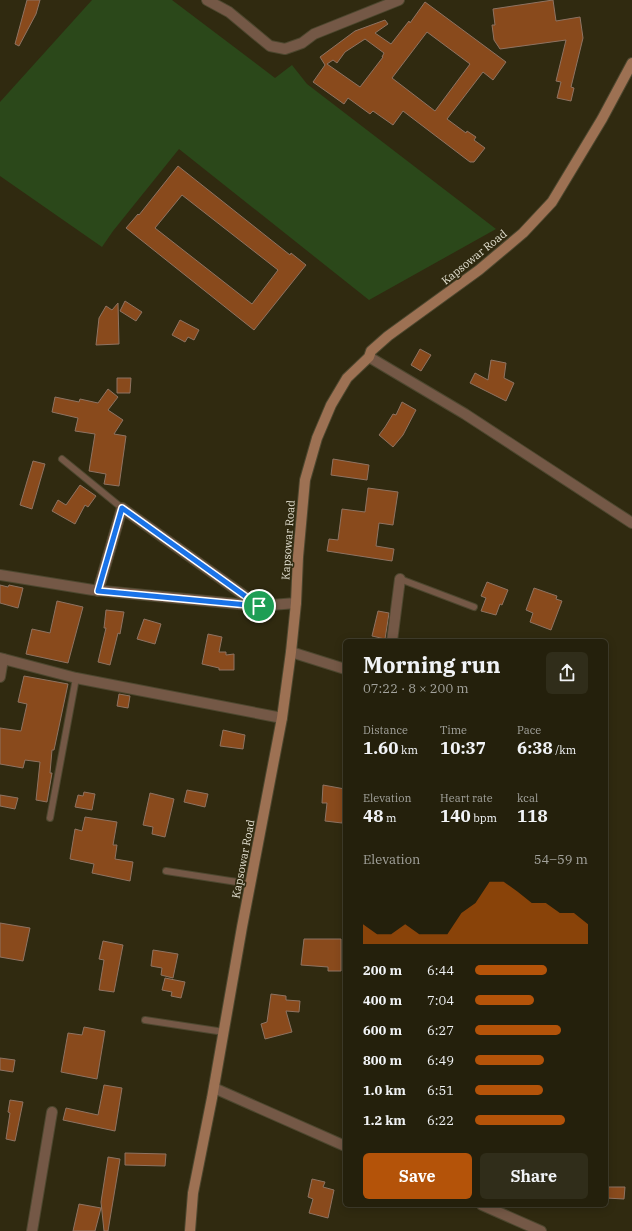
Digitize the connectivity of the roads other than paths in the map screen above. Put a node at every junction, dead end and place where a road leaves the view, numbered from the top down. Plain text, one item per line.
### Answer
1 (207, 0) edge
2 (399, 0) edge
3 (632, 63) edge
4 (369, 358) junction
5 (62, 459) dead end
6 (122, 508) junction
7 (632, 523) edge
8 (0, 575) edge
9 (400, 579) joint
10 (98, 591) junction
11 (296, 603) junction
12 (259, 606) junction
13 (474, 606) dead end
14 (392, 639) edge
15 (291, 652) junction
16 (2, 659) edge
17 (343, 668) edge
18 (0, 677) edge
19 (76, 678) junction
20 (282, 718) junction
21 (50, 818) dead end
22 (166, 871) dead end
23 (250, 884) junction
24 (145, 1020) dead end
25 (224, 1032) junction
26 (214, 1088) junction
27 (52, 1112) dead end
28 (343, 1145) edge
29 (487, 1207) edge
30 (32, 1231) edge
31 (190, 1231) edge
32 (541, 1231) edge

1 - 2 street
3 - 4 main road, Kapsowar Road
4 - 7 street
4 - 11 main road, Kapsowar Road
5 - 6 lane
6 - 10 street
6 - 12 street
8 - 10 street
9 - 13 lane
9 - 14 street
10 - 12 street
11 - 12 street
11 - 15 main road, Kapsowar Road
15 - 17 street
15 - 20 main road, Kapsowar Road
16 - 18 street
16 - 19 street
19 - 20 street
19 - 21 lane
20 - 23 main road, Kapsowar Road
22 - 23 lane
23 - 25 main road, Kapsowar Road
24 - 25 lane
25 - 26 main road, Kapsowar Road
26 - 28 street
26 - 31 main road, Kapsowar Road
27 - 30 street
29 - 32 street

